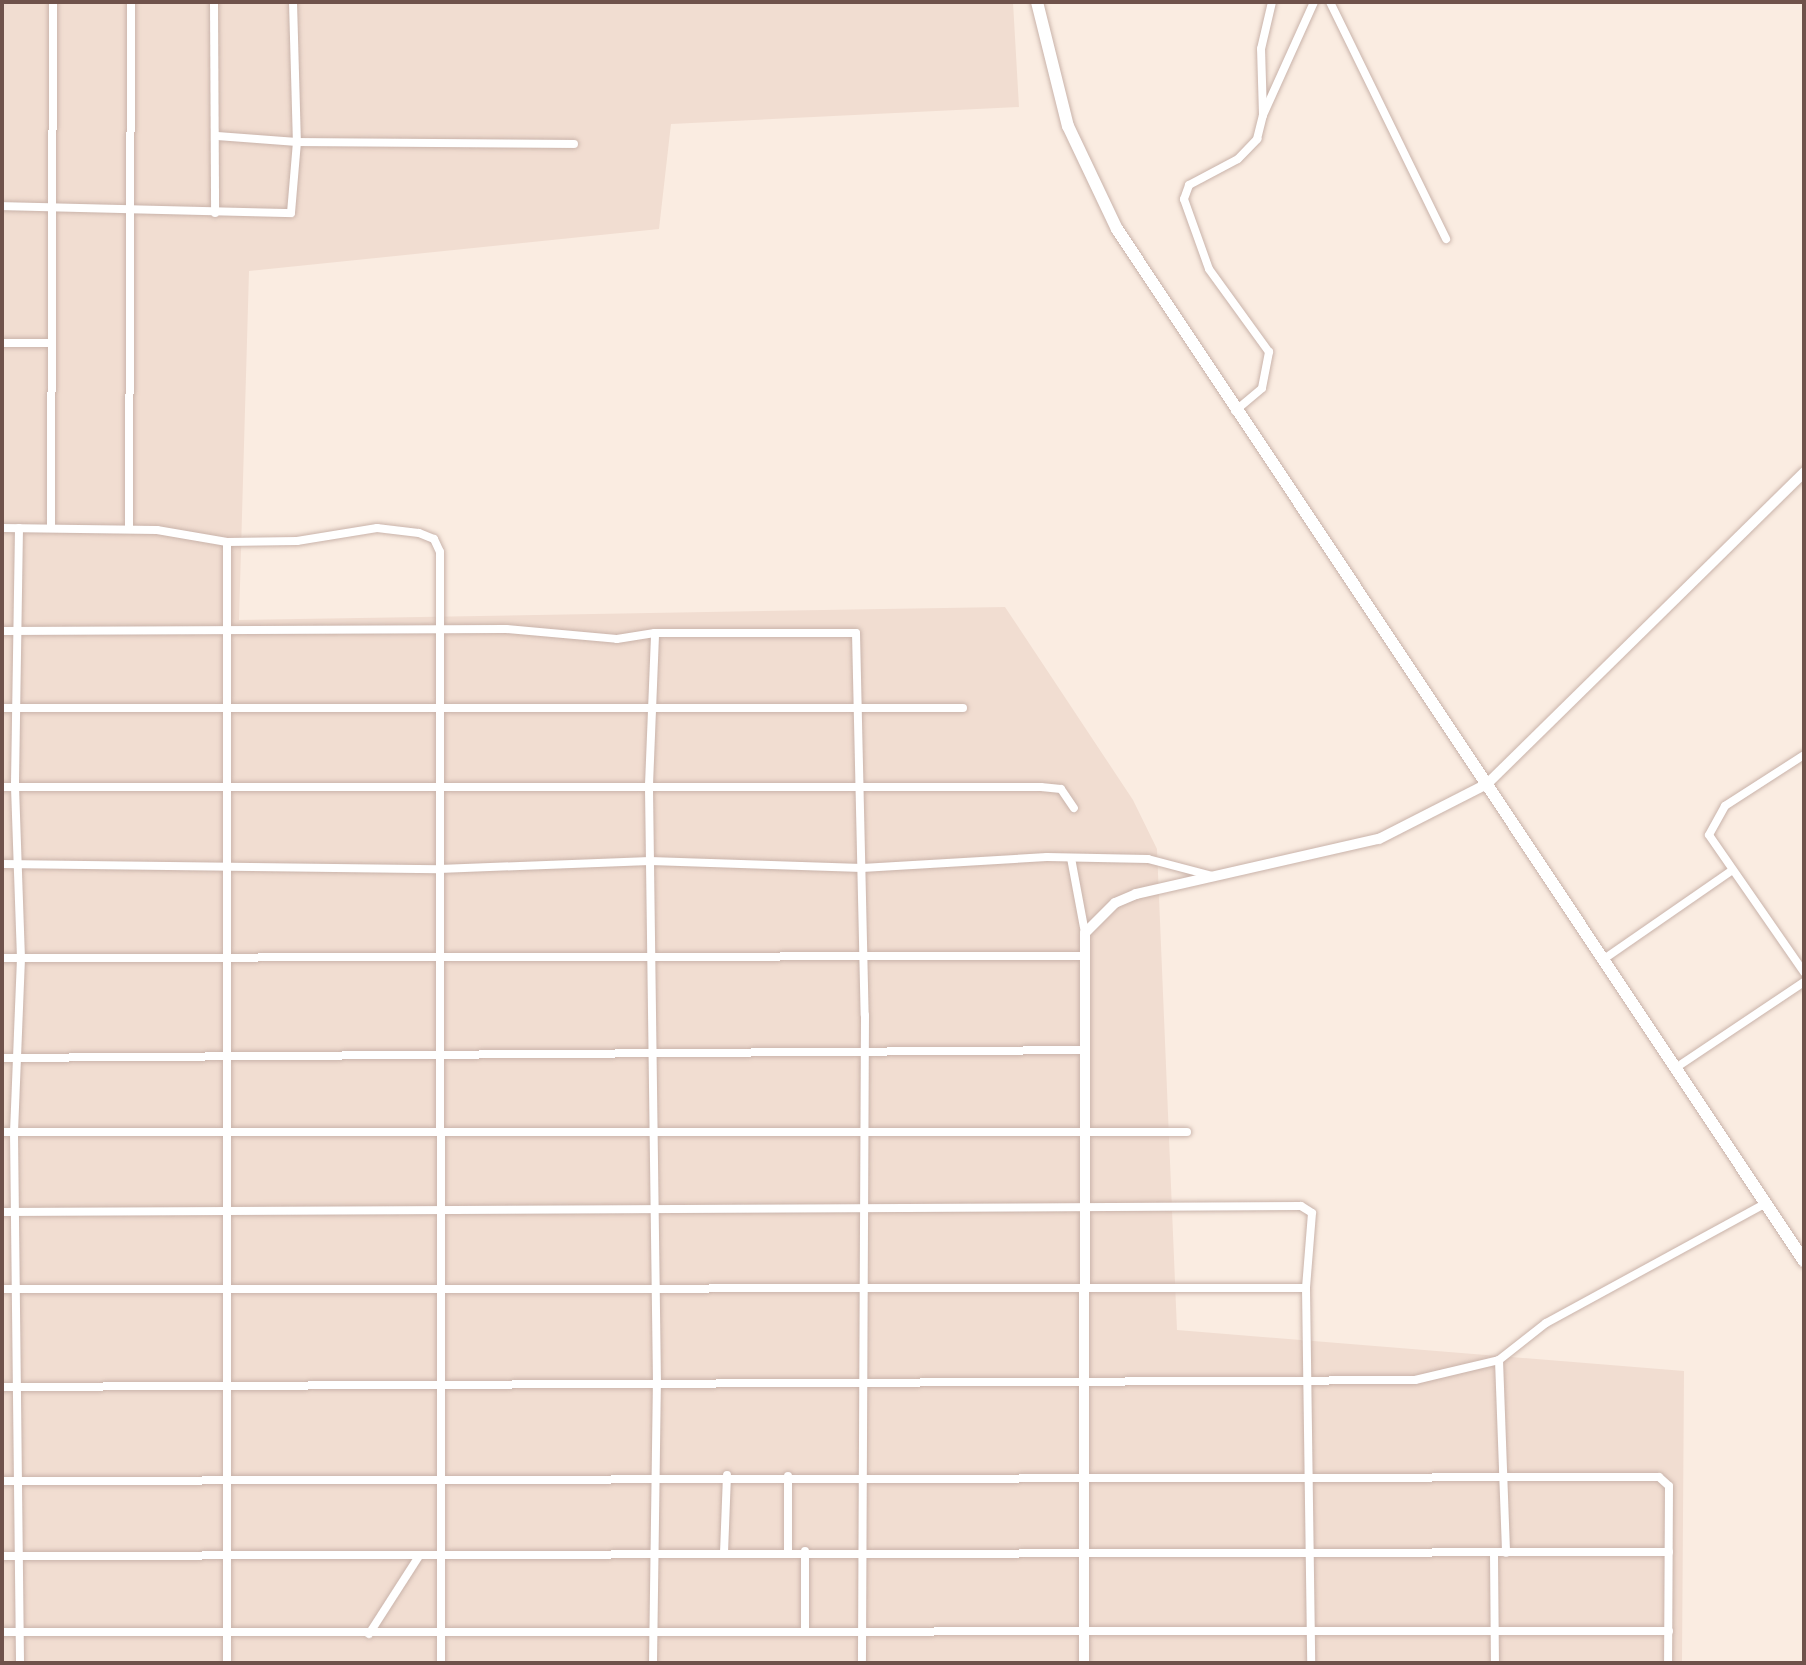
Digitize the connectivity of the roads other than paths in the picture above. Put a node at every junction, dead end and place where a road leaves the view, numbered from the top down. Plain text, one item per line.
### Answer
1 (53, 2) edge
2 (131, 2) edge
3 (215, 2) edge
4 (293, 2) edge
5 (1037, 2) edge
6 (1272, 2) edge
7 (1314, 2) edge
8 (1330, 2) edge
9 (1264, 115) junction
10 (216, 135) junction
11 (298, 142) junction
12 (574, 144) dead end
13 (2, 206) edge
14 (51, 206) junction
15 (133, 209) junction
16 (215, 213) junction
17 (1446, 239) dead end
18 (2, 343) edge
19 (52, 343) junction
20 (1235, 411) junction
21 (1804, 472) edge
22 (51, 526) junction
23 (2, 528) edge
24 (19, 528) junction
25 (130, 528) junction
26 (227, 542) junction
27 (229, 627) junction
28 (441, 628) junction
29 (2, 631) edge
30 (15, 631) junction
31 (655, 633) junction
32 (227, 706) junction
33 (442, 707) junction
34 (650, 707) junction
35 (856, 707) junction
36 (2, 708) edge
37 (15, 708) junction
38 (963, 708) dead end
39 (1804, 755) edge
40 (224, 784) junction
41 (442, 784) junction
42 (1487, 784) junction
43 (649, 785) junction
44 (858, 785) junction
45 (2, 787) edge
46 (15, 788) junction
47 (1074, 808) dead end
48 (1071, 858) junction
49 (650, 861) junction
50 (2, 864) edge
51 (19, 864) junction
52 (224, 864) junction
53 (862, 868) junction
54 (439, 869) junction
55 (1731, 871) junction
56 (1214, 876) junction
57 (1085, 933) junction
58 (1081, 956) junction
59 (2, 958) edge
60 (21, 958) junction
61 (864, 958) junction
62 (653, 959) junction
63 (1604, 959) junction
64 (223, 960) junction
65 (440, 960) junction
66 (1804, 972) edge
67 (1804, 982) edge
68 (654, 1049) junction
69 (862, 1050) junction
70 (1081, 1050) junction
71 (439, 1057) junction
72 (2, 1058) edge
73 (15, 1058) junction
74 (227, 1061) junction
75 (1676, 1067) junction
76 (865, 1128) junction
77 (1081, 1129) junction
78 (2, 1132) edge
79 (14, 1132) junction
80 (650, 1132) junction
81 (1187, 1132) dead end
82 (228, 1135) junction
83 (438, 1136) junction
84 (1766, 1203) junction
85 (650, 1205) junction
86 (864, 1206) junction
87 (1082, 1208) junction
88 (439, 1209) junction
89 (2, 1212) edge
90 (225, 1212) junction
91 (16, 1213) junction
92 (1804, 1261) edge
93 (864, 1284) junction
94 (1306, 1288) junction
95 (2, 1289) edge
96 (16, 1289) junction
97 (1082, 1289) junction
98 (223, 1291) junction
99 (441, 1291) junction
100 (654, 1292) junction
101 (1499, 1360) junction
102 (1082, 1379) junction
103 (1307, 1380) junction
104 (866, 1383) junction
105 (657, 1384) junction
106 (224, 1385) junction
107 (439, 1385) junction
108 (2, 1387) edge
109 (17, 1388) junction
110 (1083, 1474) junction
111 (1311, 1474) junction
112 (657, 1475) junction
113 (727, 1475) junction
114 (1505, 1475) junction
115 (788, 1476) junction
116 (864, 1476) junction
117 (2, 1480) edge
118 (20, 1481) junction
119 (437, 1481) junction
120 (227, 1483) junction
121 (805, 1551) junction
122 (1083, 1551) junction
123 (788, 1552) junction
124 (863, 1552) junction
125 (1669, 1552) junction
126 (724, 1553) junction
127 (1311, 1553) junction
128 (1506, 1553) junction
129 (1494, 1554) junction
130 (654, 1555) junction
131 (2, 1556) edge
132 (18, 1556) junction
133 (228, 1556) junction
134 (419, 1556) junction
135 (437, 1556) junction
136 (1083, 1630) junction
137 (1311, 1631) junction
138 (1495, 1631) junction
139 (1669, 1631) junction
140 (2, 1632) edge
141 (19, 1632) junction
142 (653, 1632) junction
143 (805, 1632) junction
144 (863, 1632) junction
145 (440, 1633) junction
146 (369, 1634) junction
147 (226, 1636) junction
148 (20, 1663) edge
149 (227, 1663) edge
150 (441, 1663) edge
151 (653, 1663) edge
152 (862, 1663) edge
153 (1084, 1663) edge
154 (1311, 1663) edge
155 (1495, 1663) edge
156 (1668, 1663) edge

1 - 14 street
2 - 15 street
3 - 10 street
4 - 11 street
5 - 20 main road
6 - 9 street
7 - 9 street
8 - 17 street
9 - 20 street
10 - 11 street
10 - 16 street
11 - 12 street
11 - 16 street
13 - 14 street
14 - 15 street
14 - 19 street
15 - 16 street
15 - 25 street
18 - 19 street
19 - 22 street
20 - 42 main road
21 - 42 street
22 - 24 street
22 - 25 street
23 - 24 street
24 - 30 street
25 - 26 street
26 - 27 street
26 - 28 street
27 - 28 street
27 - 30 street
27 - 32 street
28 - 31 street
28 - 33 street
29 - 30 street
30 - 37 street
31 - 34 street
31 - 35 street
32 - 33 street
32 - 37 street
32 - 40 street
33 - 34 street
33 - 41 street
34 - 35 street
34 - 43 street
35 - 38 street
35 - 44 street
36 - 37 street
37 - 46 street
39 - 55 street
40 - 41 street
40 - 46 street
40 - 52 street
41 - 43 street
41 - 54 street
42 - 56 street
42 - 63 main road
43 - 44 street
43 - 49 street
44 - 47 street
44 - 53 street
45 - 46 street
46 - 51 street
48 - 53 street
48 - 56 street
48 - 57 street
49 - 53 street
49 - 54 street
49 - 62 street
50 - 51 street
51 - 52 street
51 - 60 street
52 - 54 street
52 - 64 street
53 - 61 street
54 - 65 street
55 - 63 street
55 - 66 street
56 - 57 street
57 - 58 street
58 - 61 street
58 - 70 street
59 - 60 street
60 - 64 street
60 - 73 street
61 - 62 street
61 - 69 street
62 - 65 street
62 - 68 street
63 - 75 main road
64 - 65 street
64 - 74 street
65 - 71 street
67 - 75 street
68 - 69 street
68 - 71 street
68 - 80 street
69 - 70 street
69 - 76 street
70 - 77 street
71 - 74 street
71 - 83 street
72 - 73 street
73 - 74 street
73 - 79 street
74 - 82 street
75 - 84 main road
76 - 77 street
76 - 80 street
76 - 86 street
77 - 81 street
77 - 87 street
78 - 79 street
79 - 82 street
79 - 91 street
80 - 83 street
80 - 85 street
82 - 83 street
82 - 90 street
83 - 88 street
84 - 92 main road
84 - 101 street
85 - 86 street
85 - 88 street
85 - 100 street
86 - 87 street
86 - 93 street
87 - 94 street
87 - 97 street
88 - 90 street
88 - 99 street
89 - 91 street
90 - 91 street
90 - 98 street
91 - 96 street
93 - 97 street
93 - 100 street
93 - 104 street
94 - 97 street
94 - 103 street
95 - 96 street
96 - 98 street
96 - 109 street
97 - 102 street
98 - 99 street
98 - 106 street
99 - 100 street
99 - 107 street
100 - 105 street
101 - 103 street
101 - 114 street
102 - 103 street
102 - 104 street
102 - 110 street
103 - 111 street
104 - 105 street
104 - 116 street
105 - 107 street
105 - 112 street
106 - 107 street
106 - 109 street
106 - 120 street
107 - 119 street
108 - 109 street
109 - 118 street
110 - 111 street
110 - 116 street
110 - 122 street
111 - 114 street
111 - 127 street
112 - 113 street
112 - 119 street
112 - 130 street
113 - 115 street
113 - 126 street
114 - 125 street
114 - 128 street
115 - 116 street
115 - 123 street
116 - 124 street
117 - 118 street
118 - 120 street
118 - 132 street
119 - 120 street
119 - 135 street
120 - 133 street
121 - 123 street
121 - 124 street
121 - 143 street
122 - 124 street
122 - 127 street
122 - 136 street
123 - 126 street
124 - 144 street
125 - 128 street
125 - 139 street
126 - 130 street
127 - 129 street
127 - 137 street
128 - 129 street
129 - 138 street
130 - 135 street
130 - 142 street
131 - 132 street
132 - 133 street
132 - 141 street
133 - 134 street
133 - 147 street
134 - 135 street
134 - 146 street
135 - 145 street
136 - 137 street
136 - 144 street
136 - 153 street
137 - 138 street
137 - 154 street
138 - 139 street
138 - 155 street
139 - 156 street
140 - 141 street
141 - 147 street
141 - 148 street
142 - 143 street
142 - 145 street
142 - 151 street
143 - 144 street
144 - 152 street
145 - 146 street
145 - 150 street
146 - 147 street
147 - 149 street

